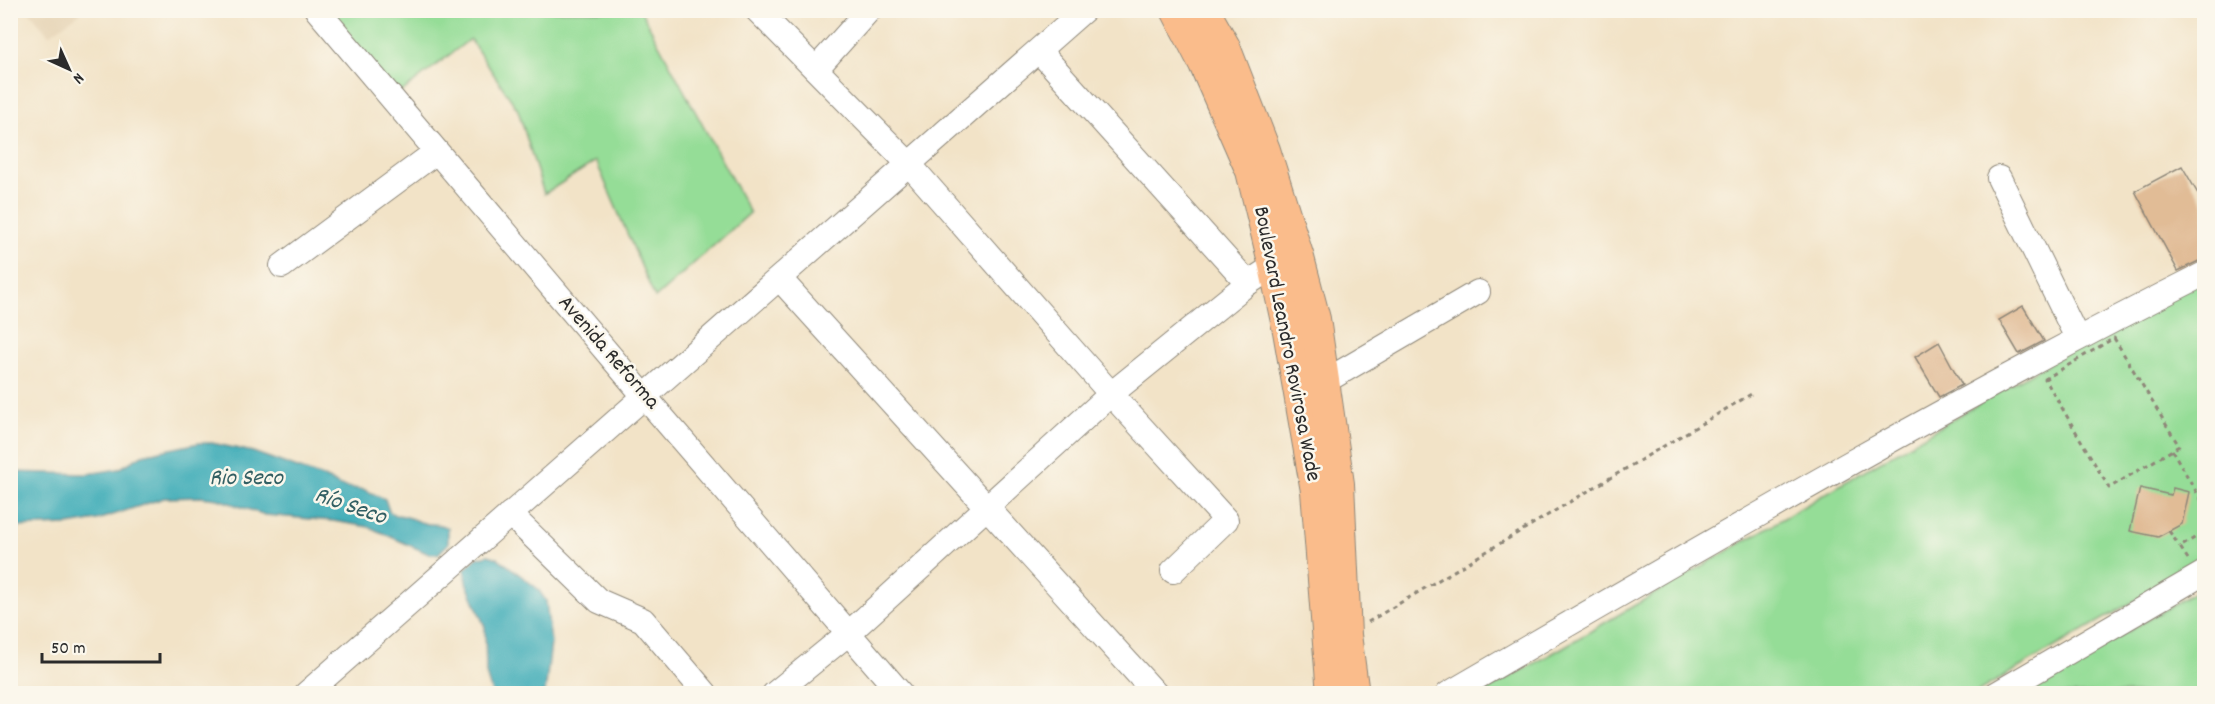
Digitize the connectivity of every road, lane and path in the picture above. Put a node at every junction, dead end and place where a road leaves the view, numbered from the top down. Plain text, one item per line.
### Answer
1 (317, 10) edge
2 (758, 10) edge
3 (870, 10) edge
4 (1084, 10) edge
5 (1176, 10) edge
6 (1204, 10) edge
7 (1039, 51) junction
8 (816, 69) junction
9 (436, 152) junction
10 (909, 164) junction
11 (1999, 178) dead end
12 (1286, 262) junction
13 (282, 266) dead end
14 (2205, 274) edge
15 (780, 279) junction
16 (1248, 283) junction
17 (1478, 292) dead end
18 (2077, 338) junction
19 (1324, 382) junction
20 (1753, 393) dead end
21 (1111, 394) junction
22 (645, 397) junction
23 (2172, 450) junction
24 (1328, 487) junction
25 (2205, 505) edge
26 (988, 506) junction
27 (510, 514) junction
28 (2169, 531) dead end
29 (2205, 532) edge
30 (2180, 547) junction
31 (1173, 571) dead end
32 (2202, 575) edge
33 (850, 632) junction
34 (1346, 635) junction
35 (306, 693) edge
36 (706, 693) edge
37 (774, 693) edge
38 (901, 693) edge
39 (1156, 693) edge
40 (1332, 693) edge
41 (1354, 693) edge
42 (1448, 693) edge
43 (1996, 693) edge

1 - 9 street, Avenida Reforma
2 - 8 street
3 - 8 street
4 - 7 street
5 - 12 main road, Boulevard Leandro Rovirosa Wade
6 - 12 main road, Boulevard Leandro Rovirosa Wade
7 - 10 street
7 - 16 street
8 - 10 street
9 - 13 street
9 - 22 street, Avenida Reforma
10 - 15 street
10 - 21 street
11 - 18 street
12 - 16 street
12 - 19 main road, Boulevard Leandro Rovirosa Wade
12 - 24 main road, Boulevard Leandro Rovirosa Wade
14 - 18 street
15 - 22 street
15 - 26 street
16 - 21 street
17 - 19 street
18 - 42 street
19 - 24 main road, Boulevard Leandro Rovirosa Wade
20 - 34 path
21 - 26 street
21 - 31 street
22 - 27 street
22 - 33 street, Avenida Reforma
23 - 23 path
23 - 25 path
24 - 34 main road, Boulevard Leandro Rovirosa Wade
24 - 40 main road, Boulevard Leandro Rovirosa Wade
26 - 33 street
26 - 39 street
27 - 35 street
27 - 36 street
28 - 30 path
29 - 30 path
30 - 32 path
32 - 43 street
33 - 37 street
33 - 38 street, Avenida Reforma
34 - 41 main road, Boulevard Leandro Rovirosa Wade

